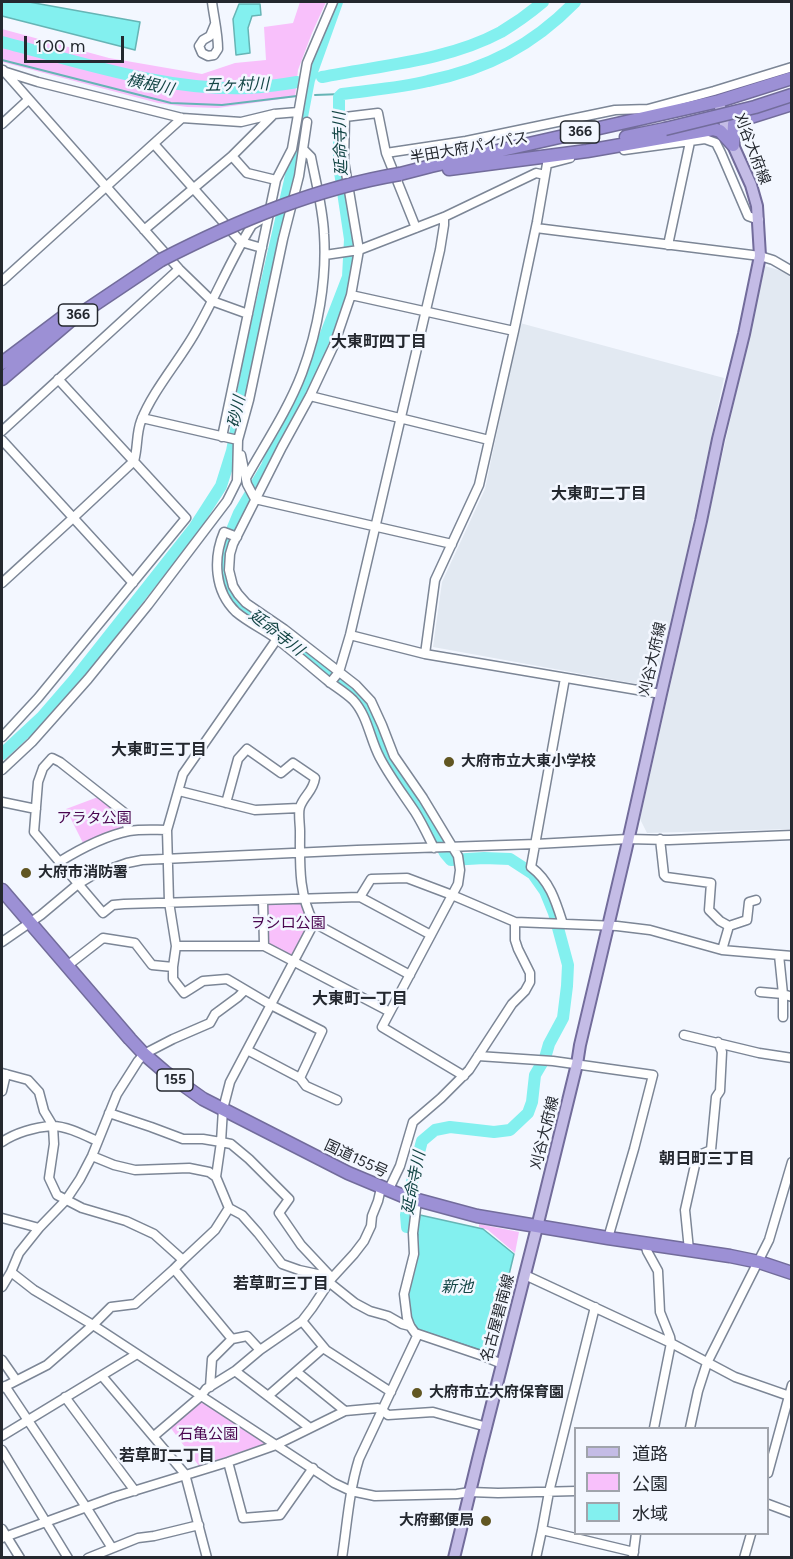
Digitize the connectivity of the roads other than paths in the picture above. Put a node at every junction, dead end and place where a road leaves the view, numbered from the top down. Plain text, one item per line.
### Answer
1 (212, 2) edge
2 (333, 2) edge
3 (215, 24) dead end
4 (792, 67) edge
5 (2, 70) edge
6 (792, 78) edge
7 (792, 94) edge
8 (28, 100) junction
9 (718, 101) junction
10 (792, 104) edge
11 (298, 112) junction
12 (274, 114) junction
13 (182, 118) junction
14 (307, 122) dead end
15 (2, 124) edge
16 (543, 124) junction
17 (545, 135) dead end
18 (690, 142) junction
19 (154, 144) junction
20 (734, 145) junction
21 (292, 149) junction
22 (303, 150) junction
23 (386, 153) junction
24 (232, 156) junction
25 (400, 174) junction
26 (545, 175) junction
27 (276, 180) junction
28 (105, 186) junction
29 (194, 188) junction
30 (269, 216) junction
31 (444, 217) junction
32 (759, 220) junction
33 (416, 228) junction
34 (536, 228) junction
35 (144, 230) junction
36 (241, 242) junction
37 (668, 245) junction
38 (262, 248) junction
39 (359, 250) junction
40 (325, 255) junction
41 (760, 256) junction
42 (161, 260) junction
43 (179, 269) junction
44 (792, 271) edge
45 (2, 281) edge
46 (351, 295) junction
47 (212, 301) junction
48 (425, 311) junction
49 (248, 314) junction
50 (514, 331) junction
51 (2, 363) edge
52 (2, 379) edge
53 (58, 379) junction
54 (309, 396) junction
55 (142, 418) junction
56 (401, 418) junction
57 (2, 431) edge
58 (230, 438) junction
59 (2, 440) edge
60 (489, 440) junction
61 (134, 461) junction
62 (247, 481) junction
63 (255, 499) junction
64 (73, 518) junction
65 (376, 527) junction
66 (237, 537) junction
67 (452, 544) junction
68 (2, 583) edge
69 (133, 583) junction
70 (233, 586) junction
71 (223, 591) junction
72 (284, 629) junction
73 (350, 635) junction
74 (277, 639) junction
75 (425, 654) junction
76 (339, 673) junction
77 (565, 678) junction
78 (330, 683) junction
79 (661, 694) junction
80 (2, 737) edge
81 (403, 769) junction
82 (2, 770) edge
83 (391, 777) junction
84 (179, 791) junction
85 (2, 802) edge
86 (226, 803) junction
87 (299, 808) junction
88 (36, 809) junction
89 (167, 830) junction
90 (128, 831) junction
91 (792, 835) edge
92 (628, 839) junction
93 (660, 839) junction
94 (536, 844) junction
95 (434, 848) junction
96 (455, 850) junction
97 (299, 853) junction
98 (167, 858) junction
99 (59, 862) junction
100 (78, 884) junction
101 (2, 890) edge
102 (452, 895) junction
103 (360, 897) junction
104 (303, 899) junction
105 (262, 900) junction
106 (756, 900) dead end
107 (169, 902) junction
108 (30, 922) junction
109 (514, 922) junction
110 (314, 923) junction
111 (563, 924) junction
112 (608, 926) junction
113 (729, 926) junction
114 (431, 935) junction
115 (2, 942) edge
116 (264, 945) junction
117 (176, 946) junction
118 (722, 950) junction
119 (779, 955) junction
120 (792, 956) edge
121 (294, 962) junction
122 (67, 966) junction
123 (172, 967) junction
124 (410, 975) junction
125 (245, 990) junction
126 (760, 993) dead end
127 (787, 996) edge
128 (271, 1005) junction
129 (390, 1012) junction
130 (783, 1017) dead end
131 (684, 1035) dead end
132 (718, 1042) junction
133 (247, 1050) junction
134 (144, 1054) junction
135 (478, 1056) junction
136 (792, 1058) edge
137 (577, 1064) junction
138 (4, 1073) edge
139 (464, 1076) junction
140 (300, 1078) junction
141 (2, 1090) edge
142 (337, 1100) dead end
143 (223, 1109) junction
144 (109, 1113) junction
145 (53, 1126) junction
146 (98, 1141) junction
147 (2, 1142) edge
148 (221, 1142) junction
149 (92, 1156) junction
150 (792, 1162) edge
151 (216, 1177) junction
152 (385, 1189) junction
153 (66, 1200) junction
154 (417, 1200) junction
155 (229, 1208) junction
156 (2, 1218) edge
157 (537, 1227) junction
158 (39, 1228) junction
159 (608, 1238) junction
160 (645, 1243) junction
161 (689, 1250) junction
162 (183, 1260) junction
163 (759, 1262) junction
164 (174, 1269) junction
165 (11, 1272) junction
166 (792, 1273) edge
167 (525, 1275) junction
168 (331, 1280) junction
169 (2, 1287) edge
170 (595, 1307) junction
171 (302, 1321) junction
172 (93, 1325) junction
173 (410, 1326) junction
174 (418, 1334) junction
175 (232, 1339) junction
176 (671, 1343) junction
177 (323, 1348) junction
178 (260, 1350) junction
179 (137, 1354) junction
180 (2, 1360) edge
181 (706, 1363) junction
182 (502, 1364) junction
183 (235, 1371) junction
184 (297, 1372) junction
185 (102, 1376) junction
186 (16, 1380) junction
187 (792, 1385) edge
188 (3, 1387) edge
189 (210, 1387) junction
190 (391, 1392) junction
191 (201, 1396) junction
192 (268, 1396) junction
193 (65, 1397) junction
194 (790, 1397) edge
195 (382, 1410) junction
196 (345, 1411) junction
197 (27, 1420) junction
198 (487, 1426) junction
199 (654, 1427) edge
200 (690, 1427) edge
201 (310, 1428) junction
202 (2, 1436) edge
203 (154, 1436) junction
204 (276, 1445) junction
205 (2, 1450) edge
206 (228, 1462) junction
207 (312, 1468) junction
208 (769, 1470) edge
209 (185, 1474) junction
210 (135, 1491) junction
211 (351, 1491) junction
212 (574, 1491) edge
213 (470, 1492) junction
214 (549, 1492) junction
215 (769, 1504) edge
216 (86, 1507) junction
217 (792, 1513) edge
218 (45, 1522) junction
219 (199, 1526) junction
220 (542, 1530) junction
221 (3, 1534) edge
222 (636, 1535) edge
223 (750, 1535) edge
224 (112, 1548) junction
225 (633, 1555) edge
226 (20, 1557) edge
227 (68, 1557) edge
228 (88, 1557) edge
229 (207, 1557) edge
230 (342, 1557) edge
231 (454, 1557) edge
232 (536, 1557) edge
233 (744, 1557) edge

1 - 3 street
2 - 11 street
4 - 16 street
5 - 8 street
5 - 13 street
6 - 9 highway, 366
7 - 25 highway, 半田大府パイパス / 366, bridge
8 - 15 street
8 - 28 street
9 - 20 main road, 刈谷大府線
9 - 25 highway, 366
10 - 20 highway
11 - 12 street
11 - 21 street
12 - 13 street
12 - 24 street
13 - 19 street
14 - 22 street
16 - 17 street
16 - 23 street
18 - 26 street
18 - 32 street
18 - 37 street
19 - 28 street
19 - 29 street
20 - 25 highway, 366
20 - 32 main road, 刈谷大府線
21 - 22 street
21 - 27 street
22 - 40 street
22 - 58 street
23 - 33 street
23 - 39 street
24 - 27 street
24 - 29 street
25 - 42 highway, 半田大府パイパス / 366, bridge
26 - 31 street
26 - 34 street
27 - 30 street
28 - 35 street
28 - 45 street
29 - 35 street
29 - 36 street
30 - 36 street
30 - 38 street
31 - 33 street
31 - 48 street
32 - 41 main road, 刈谷大府線
33 - 39 street
34 - 37 street
34 - 50 street
35 - 43 street
36 - 38 street
36 - 47 street
37 - 41 street
38 - 49 street
39 - 40 street
39 - 46 street
40 - 62 street
41 - 44 street
41 - 79 main road, 刈谷大府線
42 - 51 highway, 半田大府パイパス / 366
42 - 52 highway, 半田大府パイパス / 366
43 - 47 street
43 - 53 street
46 - 48 street
46 - 54 street
47 - 49 street
47 - 55 street
48 - 50 street
48 - 56 street
49 - 58 street
50 - 60 street
53 - 57 street
53 - 61 street
54 - 56 street
54 - 63 street
55 - 58 street
55 - 61 street
56 - 60 street
56 - 65 street
58 - 62 street
58 - 82 street
59 - 64 street
60 - 67 street
61 - 64 street
61 - 69 street
62 - 63 street
63 - 65 street
63 - 66 street
64 - 68 street
64 - 69 street
65 - 67 street
65 - 73 street
66 - 70 street
66 - 71 street
67 - 75 street
69 - 80 street
70 - 71 street
70 - 72 street
71 - 74 street
72 - 74 street
72 - 76 street
73 - 75 street
73 - 76 street
74 - 78 street
74 - 84 street
75 - 77 street
76 - 78 street
76 - 81 street
77 - 79 street
77 - 94 street
78 - 83 street
79 - 92 main road, 刈谷大府線
81 - 83 street
81 - 96 street
83 - 95 street
84 - 86 street
84 - 89 street
85 - 88 street
86 - 87 street
86 - 87 street
87 - 97 street
88 - 90 street
88 - 99 street
89 - 90 street
89 - 98 street
90 - 99 street
91 - 93 street
92 - 93 street
92 - 94 street
92 - 112 main road, 刈谷大府線
93 - 113 street
94 - 96 street
94 - 111 street
95 - 96 street
95 - 97 street
96 - 102 street
97 - 98 street
97 - 104 street
98 - 100 street
98 - 107 street
99 - 100 street
100 - 107 street
100 - 108 street
101 - 108 highway, 国道155号 / 155
102 - 103 street
102 - 109 street
102 - 114 street
103 - 104 street
103 - 114 street
104 - 105 street
104 - 110 street
105 - 107 street
105 - 116 street
106 - 113 street
107 - 117 street
108 - 115 street
108 - 122 highway, 国道155号 / 155
109 - 111 street
109 - 135 street
110 - 121 street
110 - 124 street
111 - 112 street
112 - 118 street
112 - 137 main road, 刈谷大府線
113 - 118 street
114 - 124 street
116 - 117 street
116 - 121 street
117 - 123 street
118 - 119 street
119 - 120 street
119 - 127 street
121 - 128 street
121 - 129 street
122 - 123 street
122 - 134 highway, 国道155号 / 155
123 - 125 street
124 - 129 street
125 - 128 street
125 - 134 street
126 - 127 street
127 - 130 street
128 - 133 street
128 - 140 street
129 - 139 street
131 - 132 street
132 - 136 street
132 - 161 street
133 - 140 street
133 - 143 street
134 - 143 highway, 国道155号 / 155
134 - 144 street
135 - 137 street
135 - 139 street
137 - 157 main road, 刈谷大府線
137 - 159 street
138 - 141 street
138 - 145 street
139 - 152 street
140 - 142 street
143 - 148 street
143 - 152 highway, 国道155号 / 155
144 - 146 street
144 - 148 street
145 - 146 street
145 - 147 street
145 - 153 street
146 - 149 street
148 - 151 street
148 - 168 street
149 - 151 street
149 - 153 street
150 - 163 street
151 - 155 street
152 - 154 highway, 国道155号 / 155
152 - 168 street
153 - 158 street
153 - 162 street
154 - 157 highway, 国道155号 / 155
154 - 173 street
155 - 162 street
155 - 168 street
156 - 158 street
157 - 159 highway, 国道155号 / 155
157 - 167 main road, 名古屋碧南線
158 - 165 street
159 - 160 highway, 国道155号 / 155
160 - 161 highway, 国道155号 / 155
160 - 176 street
161 - 163 highway, 国道155号 / 155
162 - 164 street
163 - 166 highway, 国道155号 / 155
163 - 181 street
164 - 172 street
164 - 175 street
165 - 169 street
165 - 172 street
167 - 170 street
167 - 182 main road, 名古屋碧南線
168 - 171 street
168 - 173 street
170 - 176 street
170 - 214 street
171 - 177 street
171 - 178 street
172 - 179 street
172 - 186 street
173 - 174 street
174 - 182 street
174 - 190 street
175 - 178 street
175 - 189 street
176 - 181 street
176 - 199 street
177 - 184 street
177 - 190 street
178 - 183 street
179 - 185 street
179 - 191 street
180 - 186 street
181 - 194 street
181 - 200 street
182 - 198 main road, 名古屋碧南線
183 - 189 street
183 - 192 street
184 - 192 street
184 - 196 street
185 - 193 street
185 - 203 street
186 - 188 street
187 - 194 street
188 - 197 street
189 - 191 street
190 - 195 street
191 - 203 street
191 - 204 street
192 - 201 street
193 - 197 street
193 - 210 street
194 - 208 street
195 - 196 street
195 - 198 street
195 - 211 street
196 - 201 street
197 - 202 street
197 - 216 street
198 - 213 main road, 名古屋碧南線
201 - 204 street
203 - 209 street
204 - 206 street
204 - 207 street
205 - 218 street
206 - 207 street
206 - 209 street
207 - 211 street
209 - 210 street
209 - 219 street
210 - 216 street
211 - 213 street
211 - 230 street
212 - 214 street
213 - 214 street
213 - 231 main road, 名古屋碧南線
214 - 220 street
215 - 217 street
216 - 218 street
216 - 224 street
218 - 221 street
218 - 227 street
219 - 224 street
219 - 229 street
220 - 225 street
220 - 232 street
221 - 226 street
222 - 225 street
223 - 233 street
224 - 228 street

